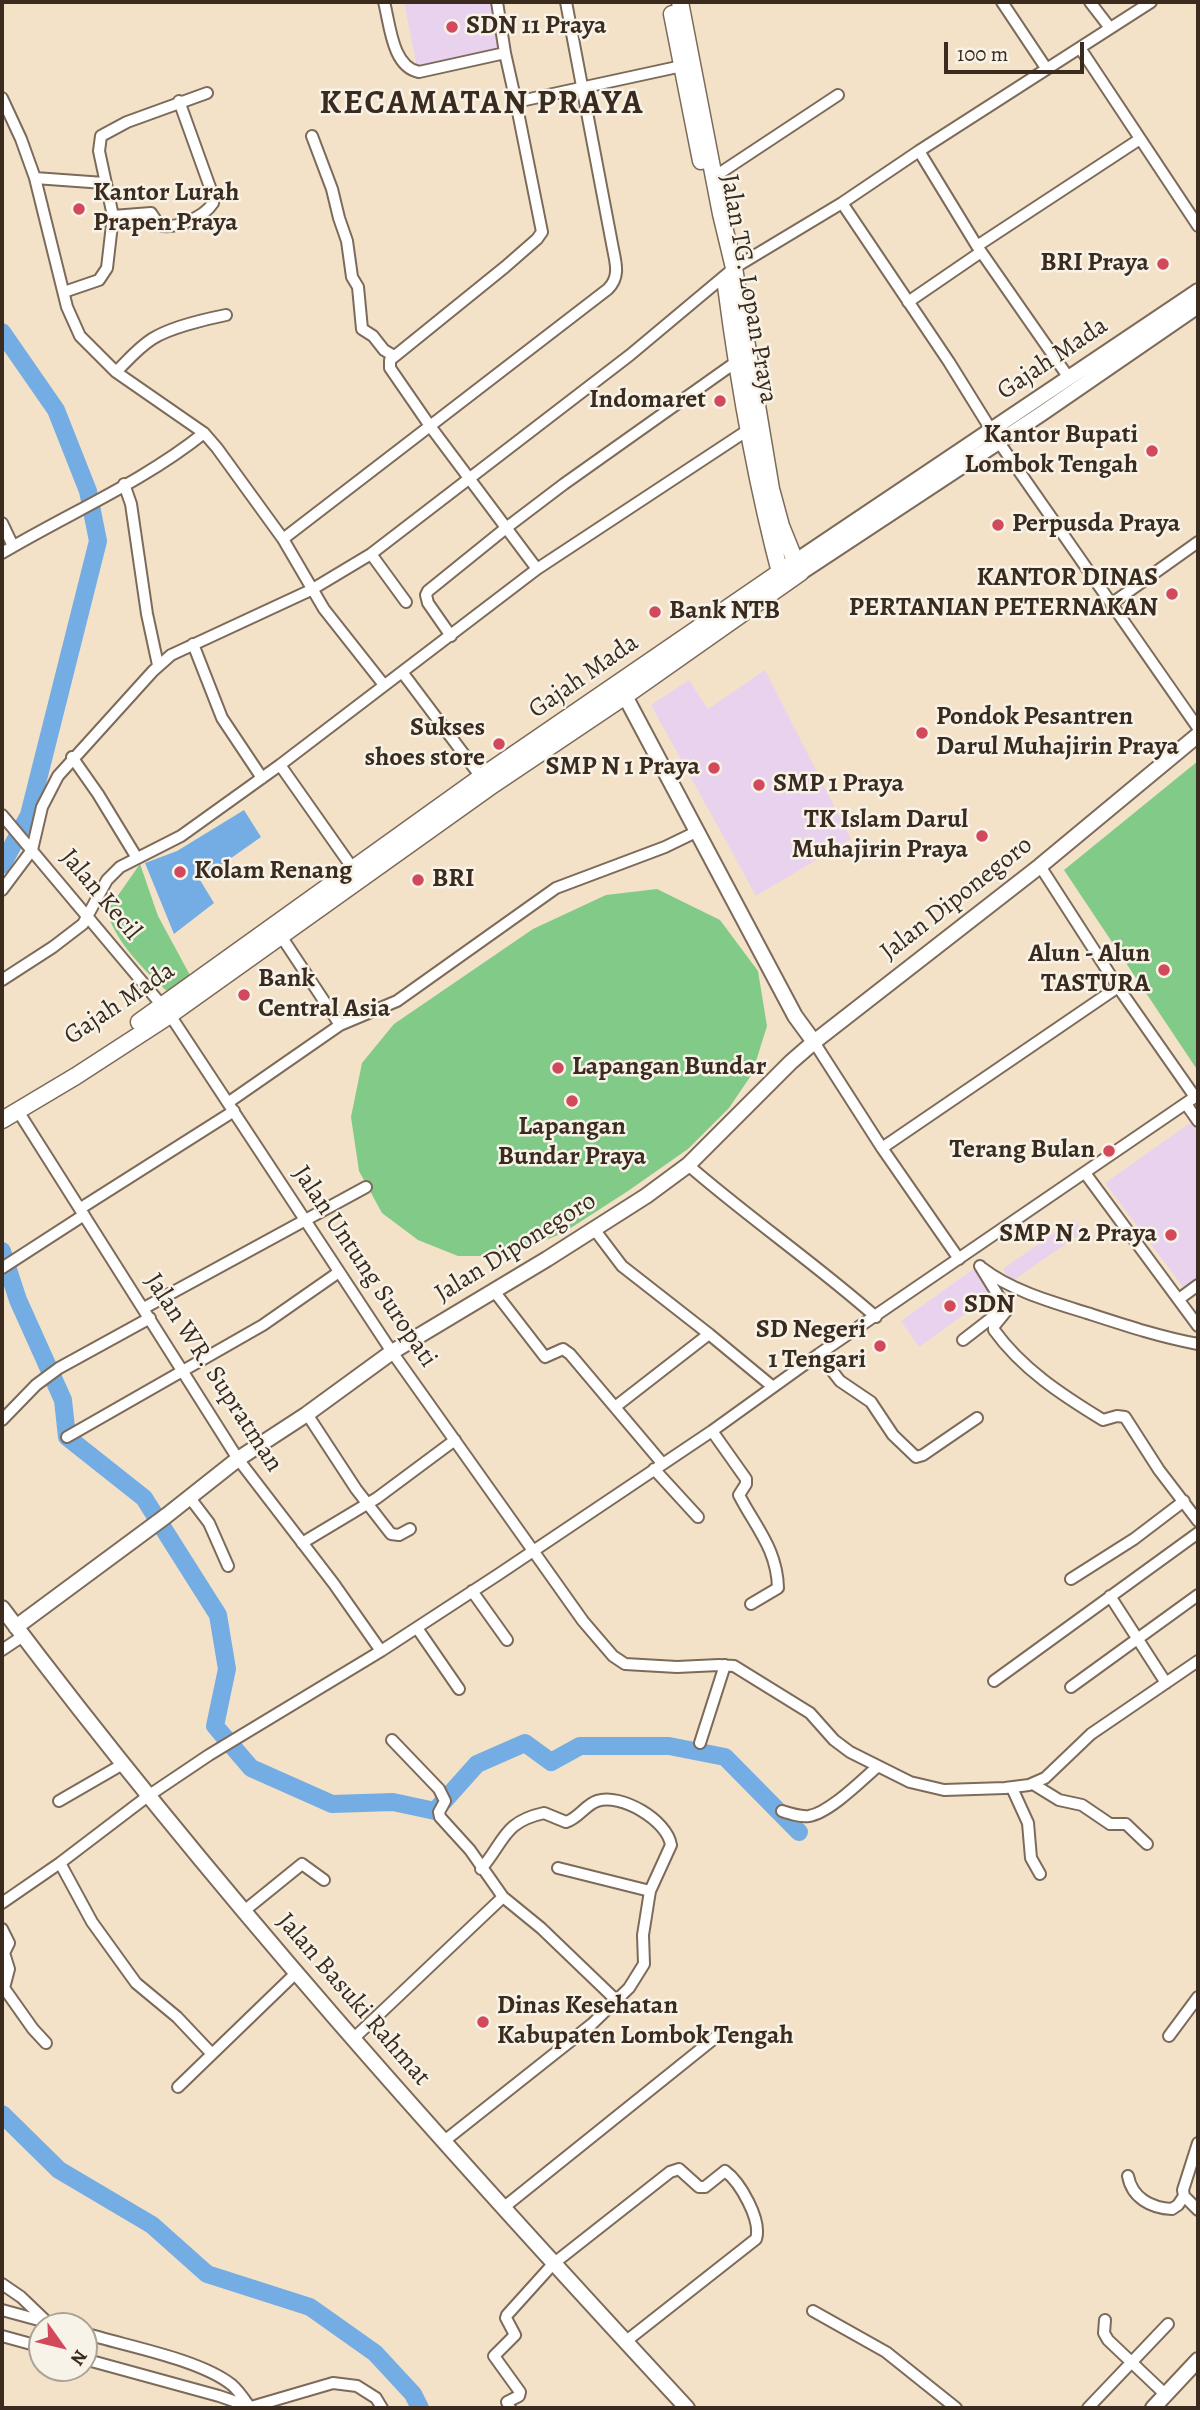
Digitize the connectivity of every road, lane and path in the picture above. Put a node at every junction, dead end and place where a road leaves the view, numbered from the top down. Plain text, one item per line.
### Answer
1 (384, 2) edge
2 (497, 2) edge
3 (566, 2) edge
4 (670, 2) edge
5 (680, 2) edge
6 (1002, 2) edge
7 (1090, 2) edge
8 (1151, 2) edge
9 (1110, 28) junction
10 (1080, 48) junction
11 (505, 53) junction
12 (682, 66) junction
13 (1046, 68) junction
14 (582, 88) junction
15 (207, 93) dead end
16 (838, 95) dead end
17 (2, 98) edge
18 (179, 102) junction
19 (516, 102) junction
20 (312, 136) dead end
21 (1140, 139) junction
22 (919, 151) junction
23 (714, 177) junction
24 (35, 178) junction
25 (104, 183) junction
26 (842, 203) junction
27 (113, 216) junction
28 (1198, 226) edge
29 (979, 249) junction
30 (729, 272) junction
31 (1198, 291) edge
32 (64, 292) junction
33 (908, 302) junction
34 (1198, 306) edge
35 (226, 315) dead end
36 (1150, 331) junction
37 (394, 356) junction
38 (736, 362) junction
39 (116, 372) junction
40 (1069, 379) junction
41 (430, 426) junction
42 (748, 430) junction
43 (204, 433) junction
44 (995, 435) junction
45 (468, 479) junction
46 (124, 484) junction
47 (2, 523) edge
48 (506, 528) junction
49 (283, 539) junction
50 (1198, 542) edge
51 (13, 546) junction
52 (2, 553) edge
53 (371, 554) junction
54 (798, 567) junction
55 (537, 569) junction
56 (782, 578) junction
57 (311, 590) junction
58 (406, 602) dead end
59 (1111, 604) junction
60 (451, 636) junction
61 (193, 644) junction
62 (158, 666) junction
63 (402, 672) junction
64 (384, 685) junction
65 (625, 696) junction
66 (1198, 728) edge
67 (1198, 735) edge
68 (72, 757) junction
69 (280, 765) junction
70 (481, 777) junction
71 (262, 778) junction
72 (4, 818) edge
73 (698, 831) junction
74 (29, 847) junction
75 (137, 858) junction
76 (1040, 866) junction
77 (356, 873) junction
78 (2, 890) edge
79 (88, 917) junction
80 (281, 936) junction
81 (2, 980) edge
82 (1118, 988) junction
83 (166, 1010) junction
84 (340, 1025) junction
85 (814, 1042) junction
86 (1193, 1098) edge
87 (231, 1107) junction
88 (10, 1111) edge
89 (2, 1119) edge
90 (1198, 1121) edge
91 (882, 1148) junction
92 (688, 1166) junction
93 (1085, 1173) junction
94 (366, 1187) dead end
95 (83, 1211) junction
96 (305, 1222) junction
97 (594, 1229) junction
98 (963, 1257) junction
99 (980, 1266) junction
100 (2, 1268) edge
101 (339, 1272) junction
102 (1198, 1285) edge
103 (494, 1291) junction
104 (1179, 1299) junction
105 (1005, 1307) junction
106 (144, 1308) junction
107 (876, 1317) junction
108 (150, 1318) junction
109 (1198, 1326) edge
110 (709, 1334) junction
111 (963, 1340) dead end
112 (1198, 1344) edge
113 (392, 1352) junction
114 (819, 1354) junction
115 (184, 1371) junction
116 (772, 1387) junction
117 (615, 1407) junction
118 (307, 1414) junction
119 (977, 1419) dead end
120 (2, 1420) edge
121 (712, 1432) junction
122 (67, 1437) dead end
123 (455, 1440) junction
124 (238, 1459) junction
125 (658, 1466) junction
126 (190, 1498) junction
127 (1184, 1501) junction
128 (367, 1504) junction
129 (698, 1517) dead end
130 (1198, 1521) edge
131 (410, 1529) dead end
132 (1198, 1533) edge
133 (302, 1543) junction
134 (533, 1550) junction
135 (228, 1566) dead end
136 (1071, 1579) dead end
137 (472, 1591) junction
138 (1198, 1595) edge
139 (1110, 1596) junction
140 (751, 1604) dead end
141 (2, 1608) edge
142 (417, 1628) junction
143 (20, 1632) junction
144 (1138, 1639) junction
145 (507, 1640) dead end
146 (2, 1650) edge
147 (381, 1651) junction
148 (1198, 1661) edge
149 (725, 1665) junction
150 (994, 1681) dead end
151 (1166, 1683) junction
152 (1071, 1687) dead end
153 (459, 1689) dead end
154 (392, 1740) dead end
155 (700, 1743) dead end
156 (123, 1764) junction
157 (877, 1767) junction
158 (1033, 1784) junction
159 (1012, 1787) junction
160 (148, 1796) junction
161 (59, 1801) dead end
162 (782, 1811) dead end
163 (1147, 1844) dead end
164 (60, 1863) junction
165 (558, 1868) dead end
166 (481, 1869) junction
167 (1040, 1874) dead end
168 (324, 1880) dead end
169 (650, 1891) junction
170 (503, 1897) junction
171 (2, 1903) edge
172 (244, 1911) junction
173 (2, 1929) edge
174 (296, 1973) junction
175 (1198, 1997) edge
176 (617, 2001) junction
177 (1169, 2036) dead end
178 (716, 2038) dead end
179 (353, 2039) junction
180 (46, 2043) dead end
181 (212, 2054) junction
182 (178, 2087) dead end
183 (443, 2142) junction
184 (1198, 2143) edge
185 (1128, 2176) dead end
186 (1184, 2196) junction
187 (503, 2208) junction
188 (1198, 2210) edge
189 (553, 2264) junction
190 (2, 2284) edge
191 (2, 2310) edge
192 (813, 2311) dead end
193 (37, 2312) edge
194 (28, 2316) edge
195 (1105, 2319) dead end
196 (1168, 2324) dead end
197 (2, 2336) edge
198 (98, 2337) edge
199 (625, 2342) junction
200 (28, 2343) edge
201 (1198, 2360) edge
202 (98, 2363) edge
203 (1133, 2363) junction
204 (1166, 2395) junction
205 (250, 2408) edge
206 (382, 2408) edge
207 (510, 2408) edge
208 (687, 2408) edge
209 (956, 2408) edge
210 (1088, 2408) edge
211 (1153, 2408) edge

1 - 11 street
2 - 11 street
3 - 14 street
4 - 12 highway, Jalan TG. Lopan Praya
5 - 23 highway, Jalan TG. Lopan Praya
6 - 13 street
7 - 9 street
8 - 9 street
9 - 10 street
10 - 13 street
10 - 21 street
11 - 19 street
12 - 14 street
12 - 30 highway, Jalan TG. Lopan Praya
13 - 22 street
14 - 19 street
14 - 41 street
15 - 18 street
16 - 23 street
17 - 24 street
18 - 25 street
18 - 27 street
19 - 37 street
20 - 37 street
21 - 28 street
21 - 29 street
22 - 26 street
22 - 29 street
23 - 30 highway, Jalan TG. Lopan Praya
24 - 25 street
24 - 32 street
25 - 27 street
26 - 30 street
26 - 33 street
27 - 32 street
29 - 33 street
29 - 40 street
30 - 38 highway, Jalan TG. Lopan Praya
30 - 45 street
30 - 54 highway, Jalan TG. Lopan Praya
31 - 36 main road, Gajah Mada
32 - 39 street
33 - 44 street
34 - 36 main road, Gajah Mada
35 - 39 street
36 - 40 main road, Gajah Mada
36 - 44 main road, Gajah Mada
37 - 41 street
38 - 42 highway, Jalan TG. Lopan Praya
38 - 48 street
39 - 43 street
40 - 44 main road, Gajah Mada
41 - 45 street
41 - 49 street
42 - 55 street
42 - 56 highway, Jalan TG. Lopan Praya
43 - 46 street
43 - 49 street
44 - 54 main road, Gajah Mada
44 - 59 street
45 - 48 street
45 - 53 street
46 - 51 street
46 - 62 street
47 - 51 street
48 - 55 street
48 - 60 street
49 - 57 street
50 - 59 street
51 - 52 street
53 - 57 street
53 - 58 street
54 - 56 highway, Gajah Mada
55 - 60 street
56 - 65 highway, Gajah Mada
56 - 70 highway, Gajah Mada
57 - 61 street
57 - 64 street
59 - 66 street
60 - 63 street
61 - 62 street
61 - 71 street
62 - 68 street
63 - 64 street
63 - 70 street
64 - 69 street
65 - 73 main road
65 - 77 highway, Gajah Mada
67 - 76 main road, Jalan Diponegoro
68 - 74 street
68 - 75 street
69 - 71 street
69 - 77 street
70 - 77 highway, Gajah Mada
71 - 75 street
72 - 74 street, Jalan Kecil
73 - 84 street
73 - 85 main road
74 - 78 street
74 - 79 street, Jalan Kecil
75 - 79 street
76 - 82 street
76 - 85 main road, Jalan Diponegoro
77 - 80 highway, Gajah Mada
77 - 83 highway, Gajah Mada
79 - 81 street
79 - 83 street, Jalan Kecil
80 - 83 highway, Gajah Mada
80 - 84 street
82 - 86 street
82 - 91 street
83 - 87 street, Jalan Untung Suropati
83 - 88 highway, Gajah Mada
84 - 87 street
85 - 91 street
85 - 92 main road, Jalan Diponegoro
86 - 90 street
86 - 93 street
87 - 95 street
87 - 96 street, Jalan Untung Suropati
88 - 89 highway, Gajah Mada
88 - 95 street, Jalan WR. Supratman
91 - 98 street
92 - 97 main road, Jalan Diponegoro
92 - 107 street
93 - 98 street
93 - 104 street
94 - 96 street
95 - 100 street
95 - 106 street, Jalan WR. Supratman
96 - 101 street, Jalan Untung Suropati
96 - 106 street
97 - 103 main road, Jalan Diponegoro
97 - 110 street
98 - 99 street
98 - 107 street
99 - 105 street
99 - 112 street
101 - 113 street, Jalan Untung Suropati
101 - 115 street
102 - 104 street
103 - 113 main road, Jalan Diponegoro
103 - 117 street
104 - 109 street
105 - 111 street
105 - 127 street
106 - 108 street, Jalan WR. Supratman
107 - 114 street
108 - 115 street, Jalan WR. Supratman
108 - 120 street
110 - 116 street
110 - 117 street
113 - 118 main road, Jalan Diponegoro
113 - 123 street, Jalan Untung Suropati
114 - 116 street
114 - 119 street
115 - 122 street
115 - 124 street, Jalan WR. Supratman
116 - 121 street
117 - 125 street
118 - 124 main road, Jalan Diponegoro
118 - 128 street
121 - 125 street
121 - 140 street
123 - 128 street
123 - 134 street, Jalan Untung Suropati
124 - 126 main road, Jalan Diponegoro
124 - 133 street, Jalan WR. Supratman
125 - 129 street
125 - 134 street
126 - 135 street
126 - 143 main road, Jalan Diponegoro
127 - 130 street
127 - 136 street
128 - 131 street
128 - 133 street
132 - 139 street
133 - 147 street, Jalan WR. Supratman
134 - 137 street
134 - 149 street, Jalan Untung Suropati
137 - 142 street
137 - 145 street
138 - 144 street
139 - 144 street
139 - 150 street
141 - 143 main road, Jalan Basuki Rahmat
142 - 147 street
142 - 153 street
143 - 146 street
143 - 156 main road, Jalan Basuki Rahmat
144 - 151 street
144 - 152 street
147 - 160 street
148 - 151 street
149 - 155 street
149 - 157 street
151 - 158 street
154 - 166 street
156 - 160 main road, Jalan Basuki Rahmat
156 - 161 street
157 - 159 street
157 - 162 street
158 - 159 street
158 - 163 street
159 - 167 street
160 - 164 street
160 - 172 main road, Jalan Basuki Rahmat
164 - 171 street
164 - 181 street
165 - 169 street
166 - 169 street
166 - 170 street
168 - 172 street
169 - 176 street
170 - 176 street
170 - 179 street
172 - 174 main road, Jalan Basuki Rahmat
173 - 180 street
174 - 179 main road, Jalan Basuki Rahmat
174 - 181 street
175 - 177 street
176 - 183 street
178 - 187 street
179 - 183 main road, Jalan Basuki Rahmat
181 - 182 street
183 - 187 main road, Jalan Basuki Rahmat
184 - 186 street
185 - 186 street
186 - 188 street
187 - 189 main road, Jalan Basuki Rahmat
189 - 199 main road, Jalan Basuki Rahmat
189 - 199 street
189 - 207 street
190 - 193 street
191 - 194 street
192 - 209 street
195 - 203 street
196 - 203 street
197 - 200 street
198 - 205 street
199 - 208 main road, Jalan Basuki Rahmat
201 - 204 main road
202 - 205 street
203 - 204 street
203 - 210 street
204 - 211 main road
205 - 206 street

